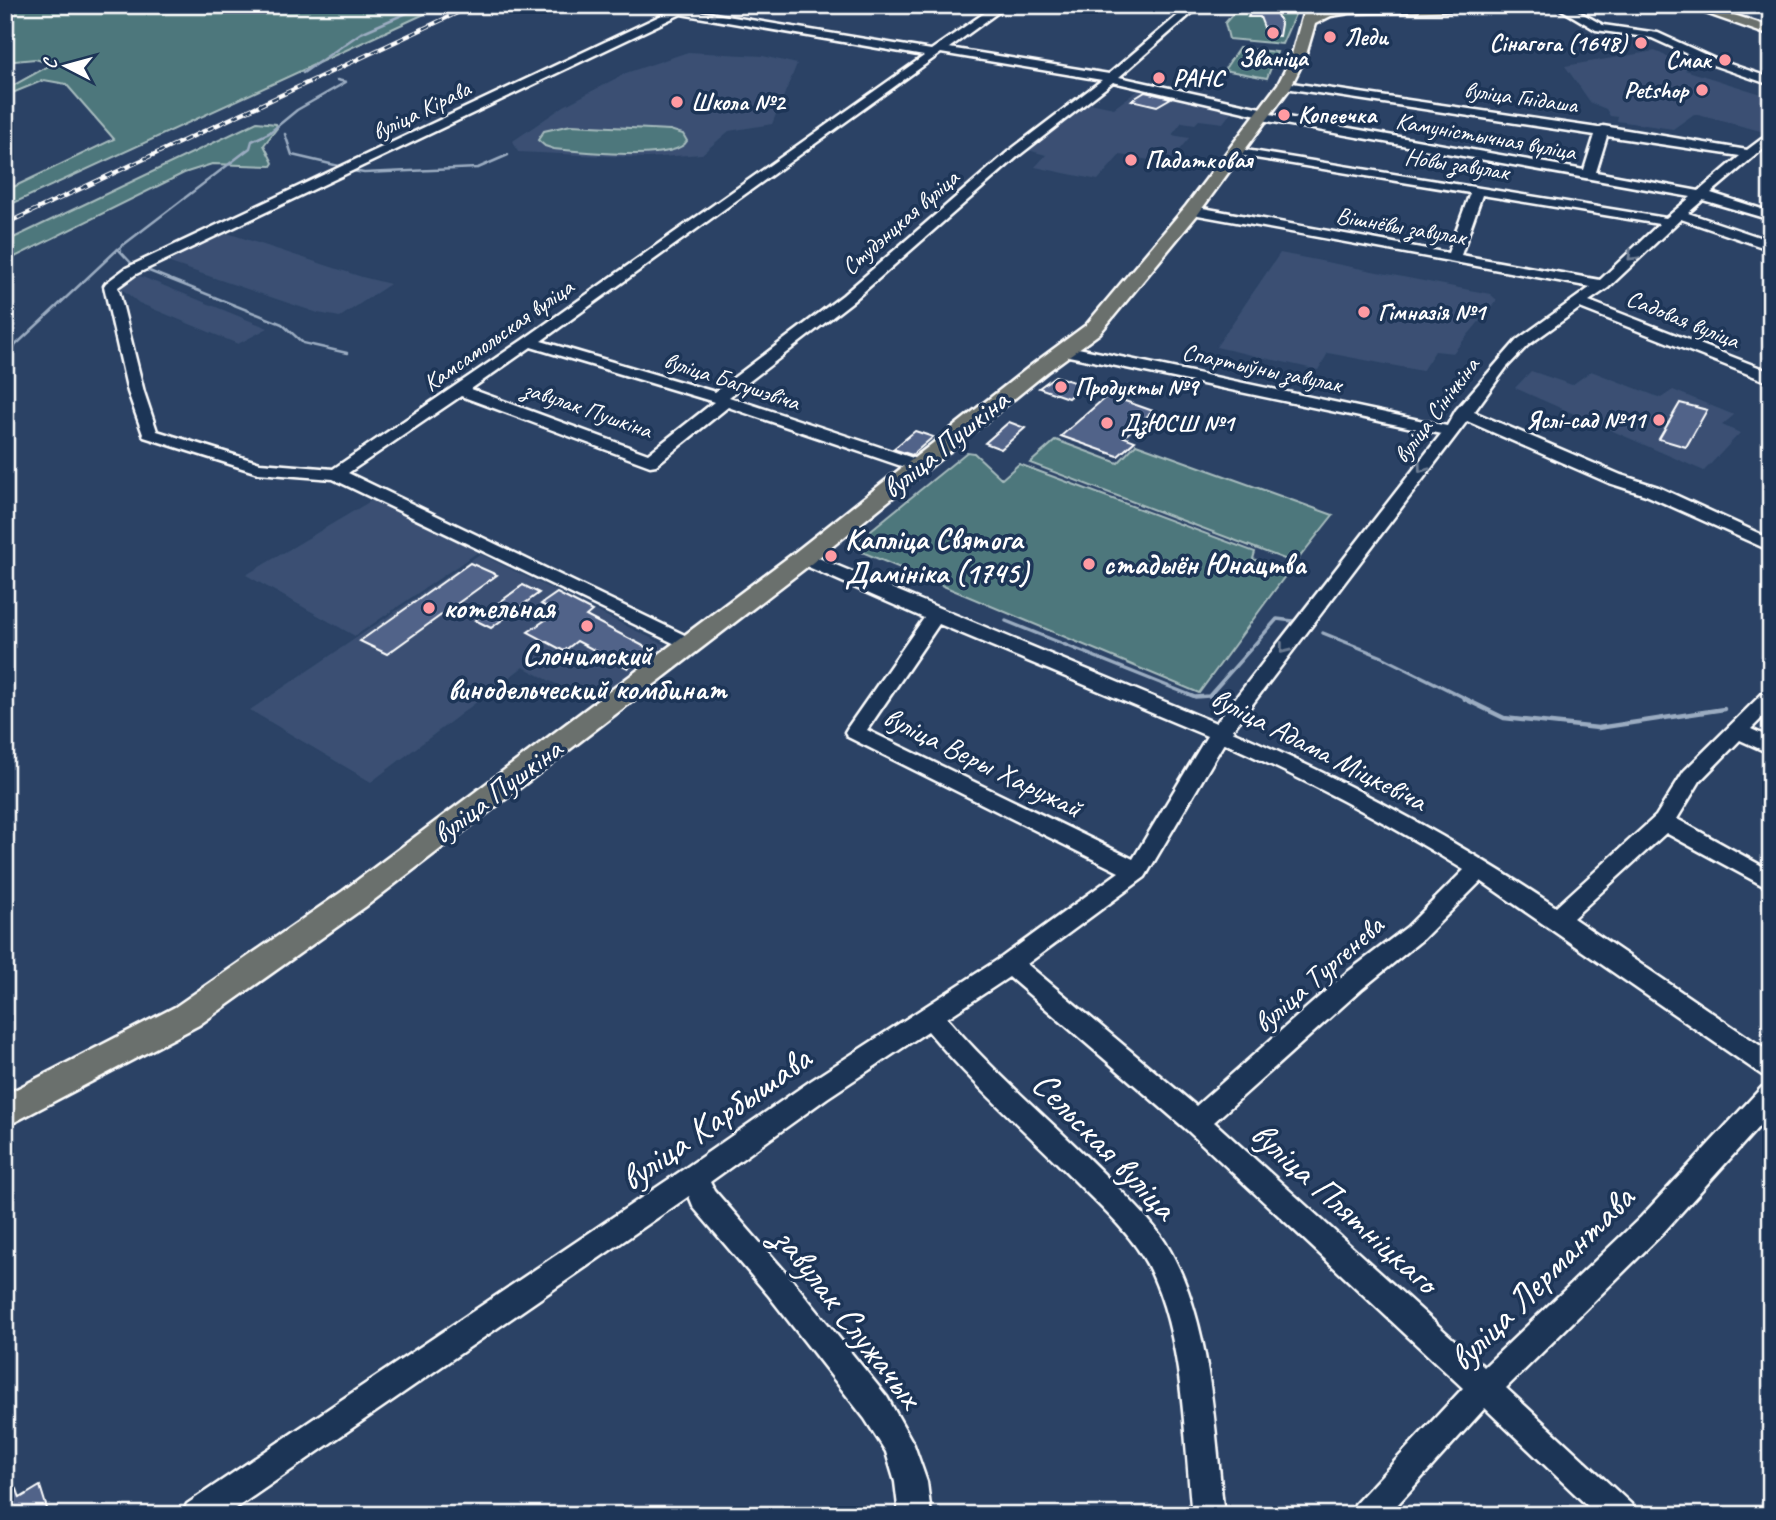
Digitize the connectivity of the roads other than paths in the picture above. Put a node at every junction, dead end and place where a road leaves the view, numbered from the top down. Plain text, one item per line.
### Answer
1 (1003, 5) edge
2 (1196, 5) edge
3 (1509, 5) edge
4 (1559, 5) edge
5 (1689, 5) edge
6 (1341, 7) edge
7 (686, 8) edge
8 (1315, 11) edge
9 (1771, 23) edge
10 (1751, 25) junction
11 (1771, 32) edge
12 (938, 52) junction
13 (1111, 78) junction
14 (1771, 82) edge
15 (1286, 85) junction
16 (1263, 115) junction
17 (1603, 131) junction
18 (1771, 136) edge
19 (1237, 151) junction
20 (1750, 154) junction
21 (1588, 176) junction
22 (1477, 191) junction
23 (1702, 195) junction
24 (1192, 210) junction
25 (1771, 216) edge
26 (1674, 218) junction
27 (1771, 246) edge
28 (1453, 259) junction
29 (1603, 285) junction
30 (1578, 302) junction
31 (529, 342) junction
32 (1065, 350) junction
33 (1771, 378) edge
34 (460, 390) junction
35 (721, 400) junction
36 (1462, 413) junction
37 (1450, 431) junction
38 (919, 466) junction
39 (336, 474) junction
40 (1771, 546) edge
41 (803, 558) junction
42 (936, 614) junction
43 (688, 644) junction
44 (1771, 697) edge
45 (1736, 730) junction
46 (1220, 732) junction
47 (1771, 747) edge
48 (1664, 822) junction
49 (1478, 870) junction
50 (1137, 871) junction
51 (1771, 882) edge
52 (1555, 921) junction
53 (1010, 964) junction
54 (931, 1017) junction
55 (1771, 1067) edge
56 (1771, 1095) edge
57 (5, 1112) edge
58 (1196, 1122) junction
59 (694, 1178) junction
60 (1484, 1387) junction
61 (198, 1515) edge
62 (915, 1515) edge
63 (1208, 1515) edge
64 (1366, 1515) edge
65 (1620, 1515) edge

1 - 12 street, Камсамольская вуліца
2 - 13 street, Студэнцкая вуліца
3 - 6 main road, вуліца Пушкіна
4 - 14 street
5 - 10 main road
6 - 8 main road, вуліца Пушкіна
7 - 12 street, Камуністычная вуліца
7 - 39 street, вуліца Кірава
8 - 15 main road, вуліца Пушкіна
9 - 10 main road
10 - 11 main road
12 - 13 street, Камуністычная вуліца
12 - 31 street, Камсамольская вуліца
13 - 16 street, Камуністычная вуліца
13 - 35 street, Студэнцкая вуліца
15 - 16 main road, вуліца Пушкіна
15 - 17 street, вуліца Гнідаша
16 - 19 main road, вуліца Пушкіна
16 - 21 street, Камуністычная вуліца
17 - 20 street, вуліца Гнідаша
17 - 21 street
18 - 20 street, вуліца Сінічкіна
19 - 22 street, Новы завулак
19 - 24 main road, вуліца Пушкіна
20 - 23 street, вуліца Сінічкіна
21 - 23 street, Камуністычная вуліца
22 - 26 street, Новы завулак
22 - 28 street
23 - 25 street, Камуністычная вуліца
23 - 26 street, вуліца Сінічкіна
24 - 28 street, Вішнёвы завулак
24 - 32 main road, вуліца Пушкіна
26 - 27 street, Новы завулак
26 -> 29 street, вуліца Сінічкіна
28 - 29 street, Вішнёвы завулак
29 - 30 street, вуліца Сінічкіна
30 - 33 street, Садовая вуліца
30 - 36 street, вуліца Сінічкіна
31 - 34 street, Камсамольская вуліца
31 - 35 street, вуліца Багушэвіча
32 - 37 street, Спартыўны завулак
32 - 38 main road, вуліца Пушкіна
34 - 35 street, завулак Пушкіна
34 - 39 street, Камсамольская вуліца
35 - 38 street, вуліца Багушэвіча
36 - 37 street, вуліца Сінічкіна
36 - 40 street
37 -> 46 street, вуліца Сінічкіна
38 - 41 main road, вуліца Пушкіна
39 - 43 street
41 - 42 street, вуліца Адама Міцкевіча
41 - 43 main road, вуліца Пушкіна
42 - 46 street, вуліца Адама Міцкевіча
42 - 50 street, вуліца Веры Харужай
43 - 57 main road, вуліца Пушкіна
44 - 45 street
45 - 47 street
45 - 48 street
46 - 49 street, вуліца Адама Міцкевіча
46 - 50 street, вуліца Карбышава
48 - 51 street
48 - 52 street
49 - 52 street, вуліца Адама Міцкевіча
49 - 58 street, вуліца Тургенева
50 - 53 street, вуліца Карбышава
52 - 55 street, вуліца Адама Міцкевіча
53 - 54 street, вуліца Карбышава
53 - 58 street, вуліца Плятніцкаго
54 - 59 street, вуліца Карбышава
54 - 63 street, Сельская вуліца
56 - 60 street, вуліца Лермантава
58 - 60 street, вуліца Плятніцкаго
59 - 61 street, вуліца Карбышава
59 - 62 street, завулак Служачых
60 - 64 street, вуліца Лермантава
60 - 65 street, вуліца Плятніцкаго

